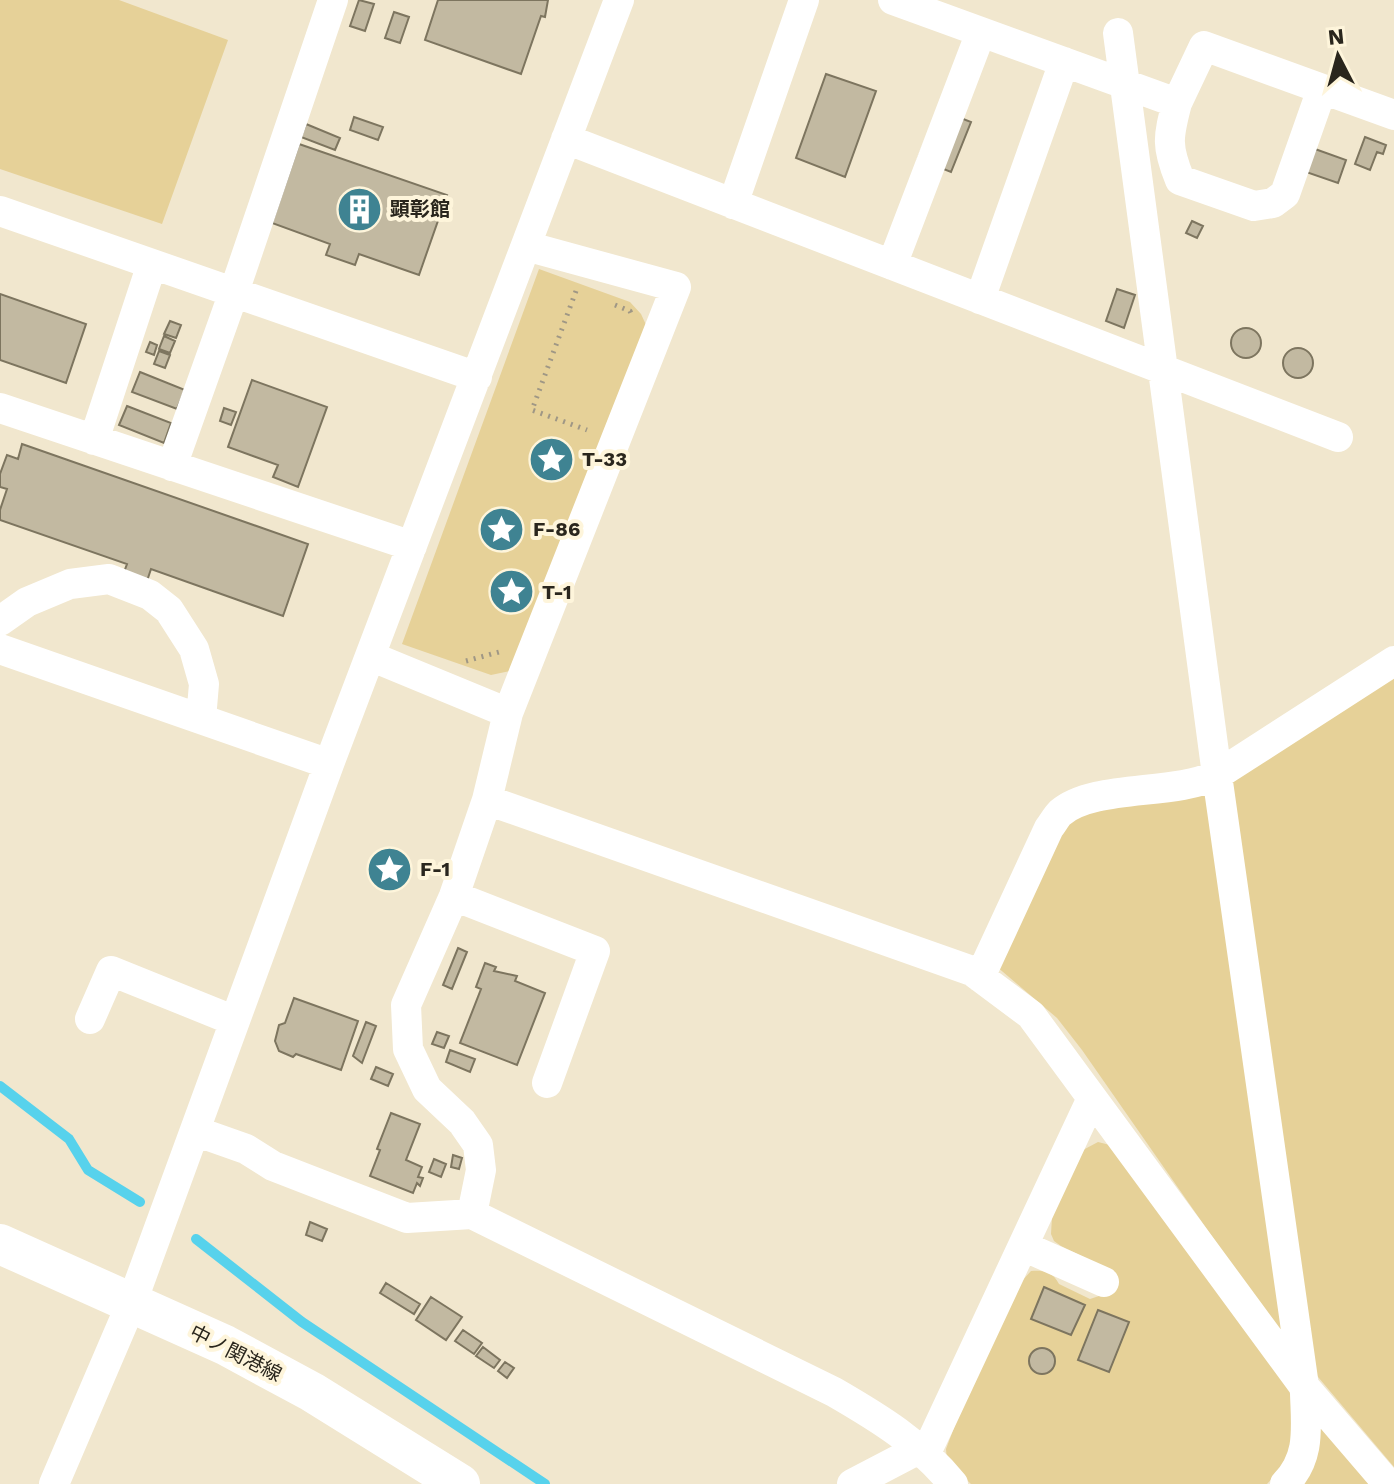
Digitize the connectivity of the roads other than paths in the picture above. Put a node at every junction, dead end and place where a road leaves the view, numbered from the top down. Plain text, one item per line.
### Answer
1 (333, 0) edge
2 (619, 0) edge
3 (804, 0) edge
4 (893, 0) edge
5 (981, 32) junction
6 (1118, 33) dead end
7 (1064, 62) junction
8 (1122, 83) junction
9 (1322, 89) junction
10 (1177, 103) junction
11 (1394, 115) edge
12 (566, 139) junction
13 (733, 204) junction
14 (0, 211) edge
15 (526, 246) junction
16 (152, 264) junction
17 (892, 265) junction
18 (234, 292) junction
19 (980, 299) junction
20 (1164, 370) junction
21 (477, 377) junction
22 (0, 408) edge
23 (1338, 437) dead end
24 (94, 440) junction
25 (172, 466) junction
26 (412, 546) junction
27 (0, 621) edge
28 (0, 649) edge
29 (370, 656) junction
30 (1394, 661) edge
31 (508, 713) junction
32 (201, 719) junction
33 (329, 764) junction
34 (1217, 775) junction
35 (487, 800) junction
36 (454, 896) junction
37 (980, 977) junction
38 (102, 1006) dead end
39 (235, 1021) junction
40 (547, 1083) dead end
41 (1092, 1098) junction
42 (195, 1131) junction
43 (472, 1214) junction
44 (0, 1244) edge
45 (1023, 1246) junction
46 (1104, 1282) dead end
47 (132, 1302) junction
48 (1303, 1385) junction
49 (924, 1451) junction
50 (54, 1484) edge
51 (460, 1484) edge
52 (852, 1484) edge
53 (953, 1484) edge
54 (1285, 1484) edge
55 (1388, 1484) edge

1 - 18 street
2 - 12 street
3 - 13 street
4 - 5 street
5 - 7 street
5 - 17 street
6 - 8 street
7 - 8 street
7 - 19 street
8 - 10 street
8 - 20 street
9 - 10 street
9 - 10 street
9 - 11 street
12 - 13 street
12 - 15 street
13 - 17 street
14 - 16 street
15 - 21 street
15 - 31 street
16 - 18 street
16 - 24 street
17 - 19 street
18 - 21 street
18 - 25 street
19 - 20 street
20 - 23 street
20 - 34 street
21 - 26 street
22 - 24 street
24 - 25 street
25 - 26 street
26 - 29 street
27 - 32 street
28 - 32 street
29 - 31 street
29 - 33 street
30 - 34 street
31 - 35 street
32 - 33 street
33 - 39 street
34 - 37 street
34 - 48 street
35 - 36 street
35 - 37 street
36 - 40 street
36 - 43 street
37 - 41 street
38 - 39 street
39 - 42 street
41 - 45 street
41 - 48 street
42 - 43 street
42 - 47 street
43 - 49 street
44 - 47 main road, 中ノ関港線
45 - 46 street
45 - 49 street
47 - 50 street
47 - 51 main road, 中ノ関港線
48 - 54 street
48 - 55 street
49 - 52 street
49 - 53 street

